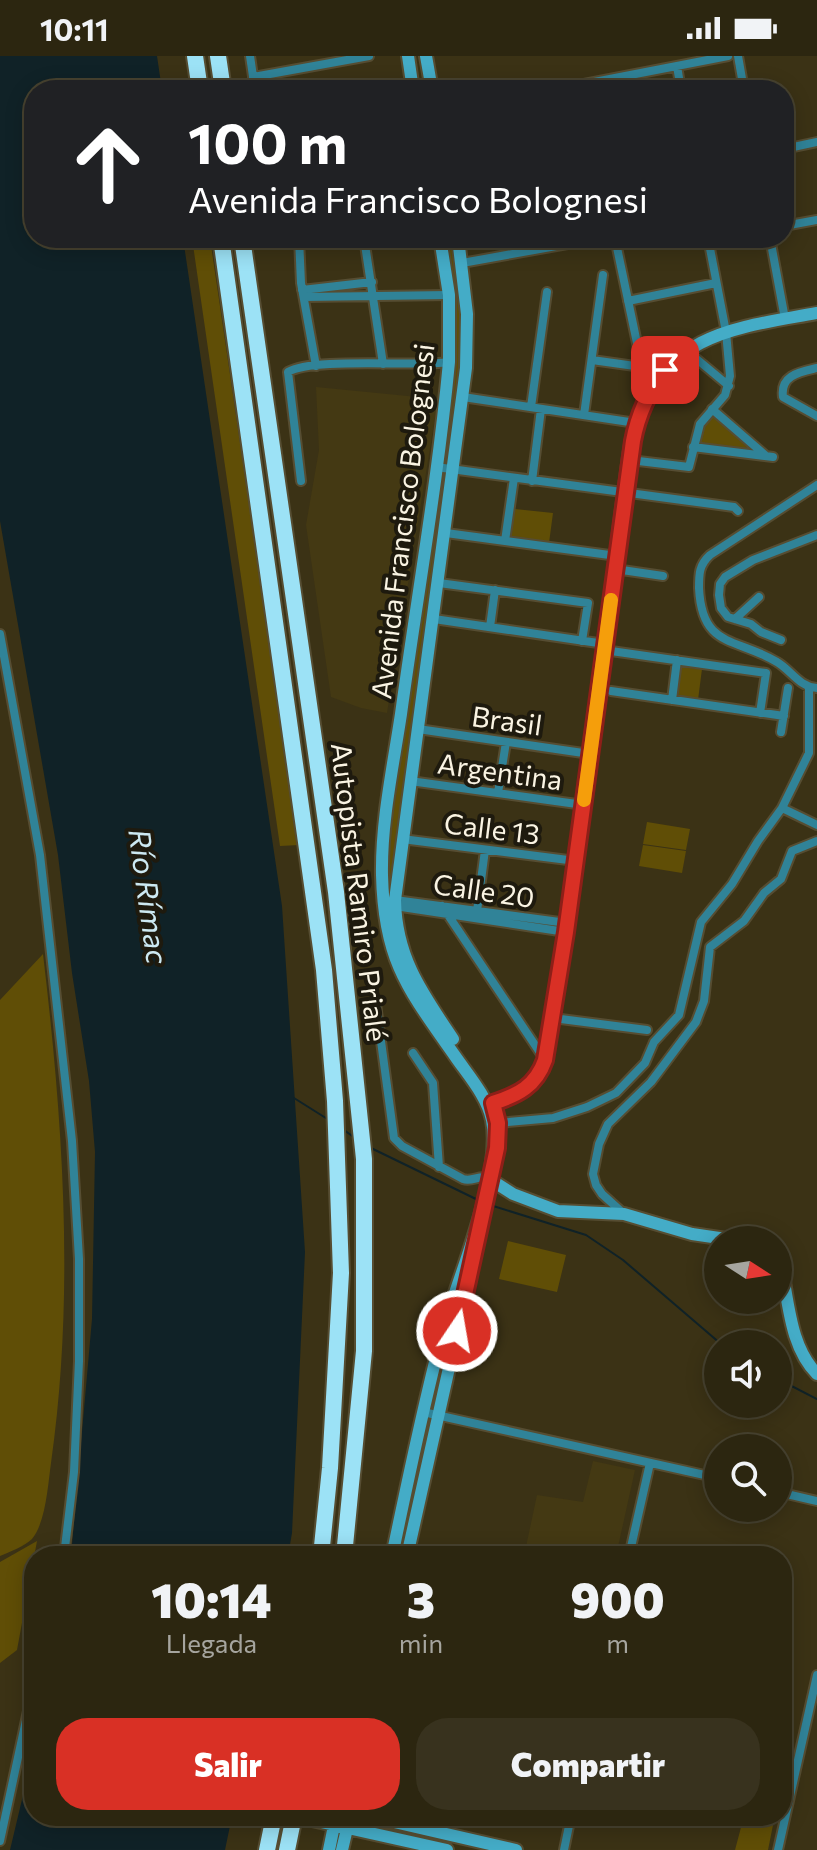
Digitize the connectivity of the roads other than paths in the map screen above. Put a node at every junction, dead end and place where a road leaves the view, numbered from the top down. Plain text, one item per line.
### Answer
1 (195, 56) edge
2 (218, 56) edge
3 (250, 56) edge
4 (369, 56) edge
5 (408, 56) edge
6 (426, 56) edge
7 (728, 56) edge
8 (738, 56) edge
9 (677, 66) junction
10 (253, 77) junction
11 (199, 80) edge
12 (222, 80) edge
13 (253, 80) edge
14 (412, 80) edge
15 (430, 80) edge
16 (616, 80) edge
17 (679, 80) edge
18 (742, 80) edge
19 (817, 142) edge
20 (794, 147) edge
21 (817, 220) edge
22 (794, 224) edge
23 (222, 248) edge
24 (243, 248) edge
25 (300, 248) edge
26 (366, 248) edge
27 (442, 248) edge
28 (460, 248) edge
29 (545, 248) edge
30 (617, 248) edge
31 (710, 248) edge
32 (772, 248) edge
33 (462, 263) junction
34 (603, 275) dead end
35 (372, 282) junction
36 (716, 283) junction
37 (547, 292) dead end
38 (303, 293) junction
39 (449, 295) junction
40 (374, 296) junction
41 (628, 301) junction
42 (817, 313) edge
43 (785, 319) junction
44 (726, 332) junction
45 (687, 351) junction
46 (592, 360) junction
47 (449, 362) junction
48 (383, 364) junction
49 (316, 366) junction
50 (642, 367) junction
51 (817, 368) edge
52 (729, 386) junction
53 (651, 388) junction
54 (463, 397) junction
55 (531, 407) junction
56 (541, 409) junction
57 (712, 409) junction
58 (584, 415) junction
59 (817, 416) edge
60 (636, 423) junction
61 (693, 447) junction
62 (630, 460) junction
63 (436, 467) junction
64 (454, 470) junction
65 (514, 478) junction
66 (301, 481) dead end
67 (532, 481) junction
68 (817, 485) edge
69 (624, 493) junction
70 (738, 511) dead end
71 (446, 533) junction
72 (817, 535) edge
73 (505, 541) junction
74 (616, 563) junction
75 (663, 576) dead end
76 (439, 583) junction
77 (495, 590) junction
78 (759, 597) dead end
79 (434, 619) junction
80 (735, 619) junction
81 (490, 627) junction
82 (0, 634) edge
83 (781, 640) dead end
84 (582, 641) junction
85 (604, 647) junction
86 (677, 660) junction
87 (788, 688) dead end
88 (813, 688) edge
89 (611, 691) dead end
90 (672, 700) junction
91 (760, 713) junction
92 (784, 716) junction
93 (814, 718) edge
94 (418, 729) junction
95 (781, 732) dead end
96 (506, 742) junction
97 (813, 753) edge
98 (590, 754) junction
99 (410, 781) junction
100 (498, 793) junction
101 (584, 805) junction
102 (782, 808) junction
103 (817, 825) edge
104 (402, 839) junction
105 (817, 841) edge
106 (485, 850) junction
107 (576, 861) junction
108 (395, 903) junction
109 (444, 910) junction
110 (477, 911) junction
111 (567, 928) junction
112 (376, 1004) dead end
113 (553, 1018) junction
114 (647, 1030) dead end
115 (413, 1053) dead end
116 (545, 1060) junction
117 (493, 1103) junction
118 (498, 1123) junction
119 (439, 1167) junction
120 (489, 1185) junction
121 (624, 1214) junction
122 (479, 1224) junction
123 (704, 1236) edge
124 (791, 1314) edge
125 (817, 1374) edge
126 (423, 1412) junction
127 (438, 1415) junction
128 (650, 1463) junction
129 (704, 1475) edge
130 (792, 1495) edge
131 (817, 1501) edge
132 (65, 1546) edge
133 (322, 1546) edge
134 (345, 1546) edge
135 (395, 1546) edge
136 (409, 1546) edge
137 (631, 1546) edge
138 (817, 1675) edge
139 (24, 1729) edge
140 (792, 1787) edge
141 (272, 1826) edge
142 (292, 1826) edge
143 (340, 1826) edge
144 (342, 1826) edge
145 (360, 1826) edge
146 (412, 1826) edge
147 (569, 1826) edge
148 (783, 1826) edge
149 (0, 1841) edge
150 (267, 1850) edge
151 (287, 1850) edge
152 (329, 1850) edge
153 (342, 1850) edge
154 (447, 1850) edge
155 (516, 1850) edge
156 (564, 1850) edge
157 (778, 1850) edge

1 - 11 highway
2 - 12 highway
3 - 10 street
4 - 10 street
5 - 14 main road
6 - 15 main road
7 - 9 street
8 - 18 street
9 - 16 street
9 - 17 street
10 - 13 street
19 - 20 street
21 - 22 street
23 - 133 highway, Autopista Ramiro Prialé
24 - 134 highway, Autopista Ramiro Prialé
25 - 38 street
26 - 35 street
27 - 39 main road, Avenida Francisco Bolognesi
28 - 33 main road, Avenida Francisco Bolognesi
29 - 33 street
30 - 41 street
31 - 36 street
32 - 43 street
33 - 54 main road, Avenida Francisco Bolognesi
34 - 46 street
35 - 38 street
35 - 40 street
36 - 41 street
36 - 44 street
37 - 55 street
38 - 40 street
38 - 49 street
39 - 40 street
39 - 47 main road, Avenida Francisco Bolognesi
40 - 48 street
41 - 50 street
42 - 43 main road
43 - 44 main road
44 - 45 main road
44 - 52 street
45 - 52 street
45 - 53 main road
46 - 50 street
46 - 58 street
47 - 48 street
47 - 63 main road, Avenida Francisco Bolognesi
48 - 49 street
49 - 66 street
50 - 53 street
51 - 59 street
52 - 57 street
53 - 60 main road
54 - 55 street
54 - 64 main road, Avenida Francisco Bolognesi
55 - 56 street
56 - 58 street
56 - 67 street
57 - 61 street
57 - 61 street
58 - 60 street
60 - 62 main road
61 - 62 street
62 - 69 main road
63 - 64 street
63 - 120 main road, Avenida Francisco Bolognesi
64 - 65 street
64 - 71 main road, Avenida Francisco Bolognesi
65 - 67 street
65 - 73 street
67 - 69 street
68 - 88 street
69 - 70 street
69 - 74 main road
71 - 73 street
71 - 76 main road, Avenida Francisco Bolognesi
72 - 80 street
73 - 74 street
74 - 75 street
74 - 85 main road
76 - 77 street
76 - 79 main road, Avenida Francisco Bolognesi
77 - 81 street
77 - 84 street
78 - 80 street
79 - 81 street
79 - 94 main road, Avenida Francisco Bolognesi
80 - 83 street
81 - 84 street
82 - 132 street
84 - 85 street
85 - 86 street
85 - 98 main road
86 - 90 street
86 - 91 street
87 - 92 street
88 - 93 street
89 - 90 street
90 - 91 street
91 - 92 street
92 - 95 street
93 - 97 street
94 - 96 street, Brasil
94 - 99 main road, Avenida Francisco Bolognesi
96 - 98 street, Brasil
96 - 100 street
97 - 102 street
98 - 101 main road
99 - 100 street, Argentina
99 - 104 main road, Avenida Francisco Bolognesi
100 - 101 street, Argentina
101 - 107 main road
102 - 103 street
102 - 118 street
104 - 106 street, Calle 13
104 - 108 main road, Avenida Francisco Bolognesi
105 - 121 street
106 - 107 street, Calle 13
106 - 110 street
107 - 111 main road
108 - 109 street, Calle 20
108 - 117 main road, Avenida Francisco Bolognesi
109 - 110 street, Calle 20
109 - 111 street, Calle 20
109 - 116 street
110 - 111 street, Calle 20
111 - 113 main road
112 - 119 street
113 - 114 street
113 - 116 main road
115 - 119 street
116 - 117 main road
117 - 118 main road, Avenida Francisco Bolognesi
118 - 120 main road, Avenida Francisco Bolognesi
119 - 120 street
120 - 121 main road
120 - 122 main road
121 - 123 main road
122 - 126 main road
122 - 127 main road
124 - 125 main road
126 - 127 street
126 - 135 main road
127 - 128 street
127 - 136 main road
128 - 129 street
128 - 137 street
130 - 131 street
138 - 140 street
139 - 149 street
141 - 150 highway
142 - 151 highway
143 - 152 main road
144 - 153 main road
145 - 154 main road
146 - 155 main road
147 - 156 street
148 - 157 street

